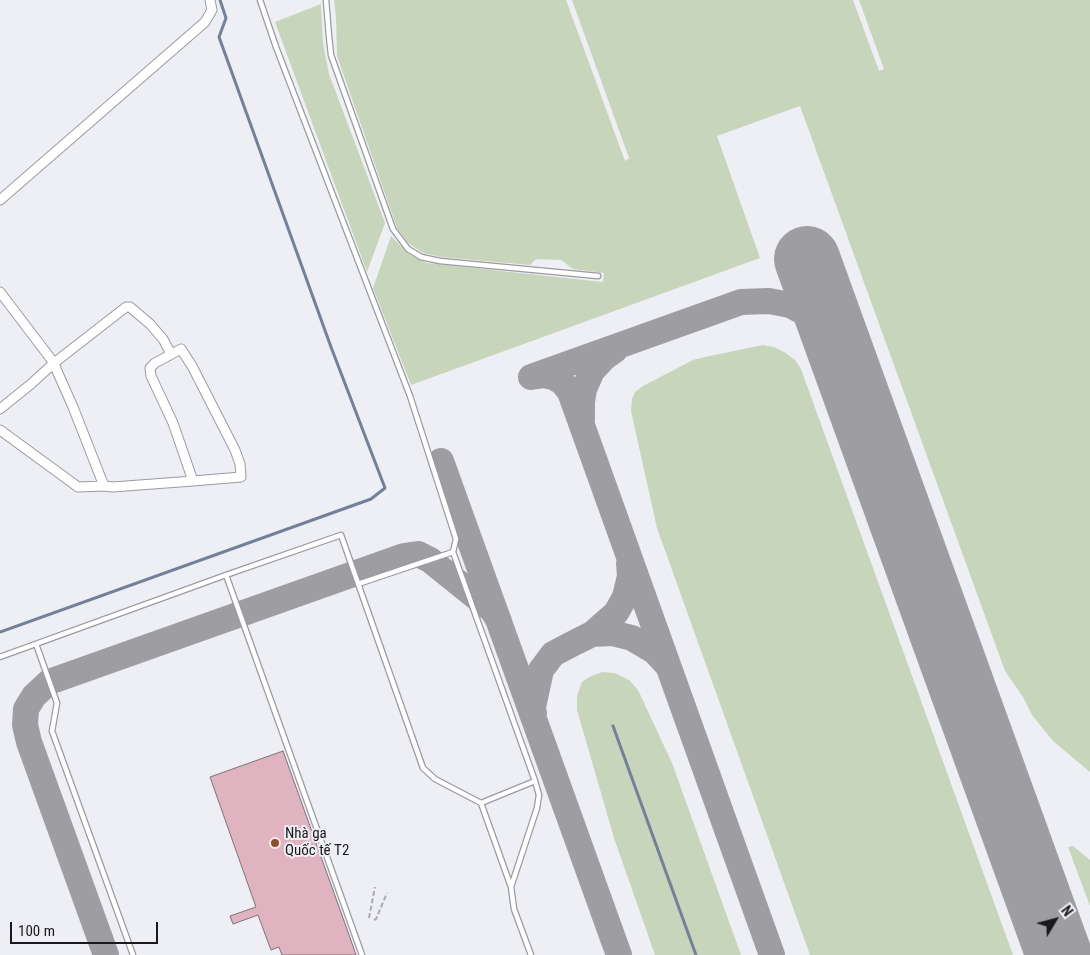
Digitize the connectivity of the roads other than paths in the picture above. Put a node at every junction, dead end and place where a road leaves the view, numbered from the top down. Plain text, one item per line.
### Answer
1 (210, 0) edge
2 (260, 0) edge
3 (326, 0) edge
4 (0, 200) edge
5 (598, 276) dead end
6 (0, 292) edge
7 (171, 354) junction
8 (54, 362) junction
9 (0, 409) edge
10 (0, 430) edge
11 (193, 481) junction
12 (104, 486) junction
13 (453, 552) junction
14 (226, 575) junction
15 (358, 584) junction
16 (36, 644) junction
17 (0, 656) edge
18 (535, 781) junction
19 (481, 803) junction
20 (511, 887) junction
21 (133, 955) edge
22 (362, 955) edge
23 (531, 955) edge

1 - 4 street
2 - 13 lane
3 - 5 lane
6 - 8 street
7 - 8 street
7 - 11 street
7 - 11 street
8 - 9 street
8 - 12 street
10 - 12 street
11 - 12 street
13 - 15 lane
13 - 18 lane
14 - 15 lane
14 - 16 lane
14 - 22 lane
15 - 19 lane
16 - 17 lane
16 - 21 lane
18 - 19 lane
18 - 20 lane
19 - 20 lane
20 - 23 lane

